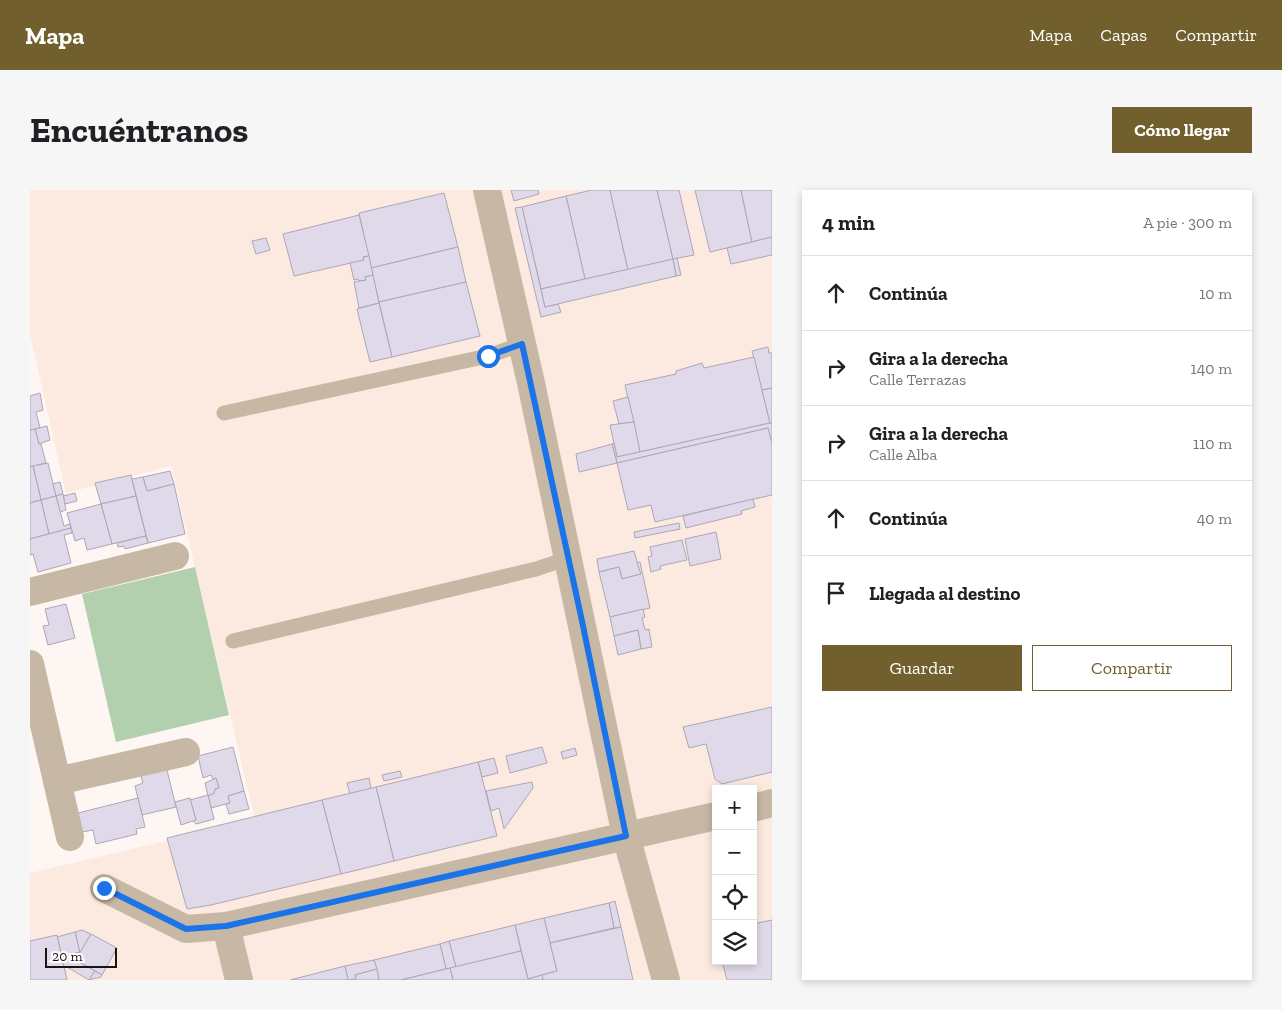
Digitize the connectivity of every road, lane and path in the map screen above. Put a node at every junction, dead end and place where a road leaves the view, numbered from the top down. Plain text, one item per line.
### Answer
1 (487, 190) edge
2 (522, 344) junction
3 (224, 413) dead end
4 (175, 556) dead end
5 (569, 558) junction
6 (30, 592) edge
7 (233, 641) dead end
8 (30, 664) edge
9 (186, 752) dead end
10 (57, 781) junction
11 (772, 803) edge
12 (757, 807) edge
13 (712, 817) edge
14 (626, 836) junction
15 (70, 837) dead end
16 (104, 888) dead end
17 (226, 926) junction
18 (239, 980) edge
19 (666, 980) edge

1 - 2 street
2 - 3 lane
2 - 5 street
4 - 6 street
5 - 7 lane
5 - 14 street
8 - 10 street
9 - 10 street
10 - 15 street
11 - 12 street
13 - 14 street
14 - 17 street
14 - 19 street
16 - 17 street
17 - 18 street

